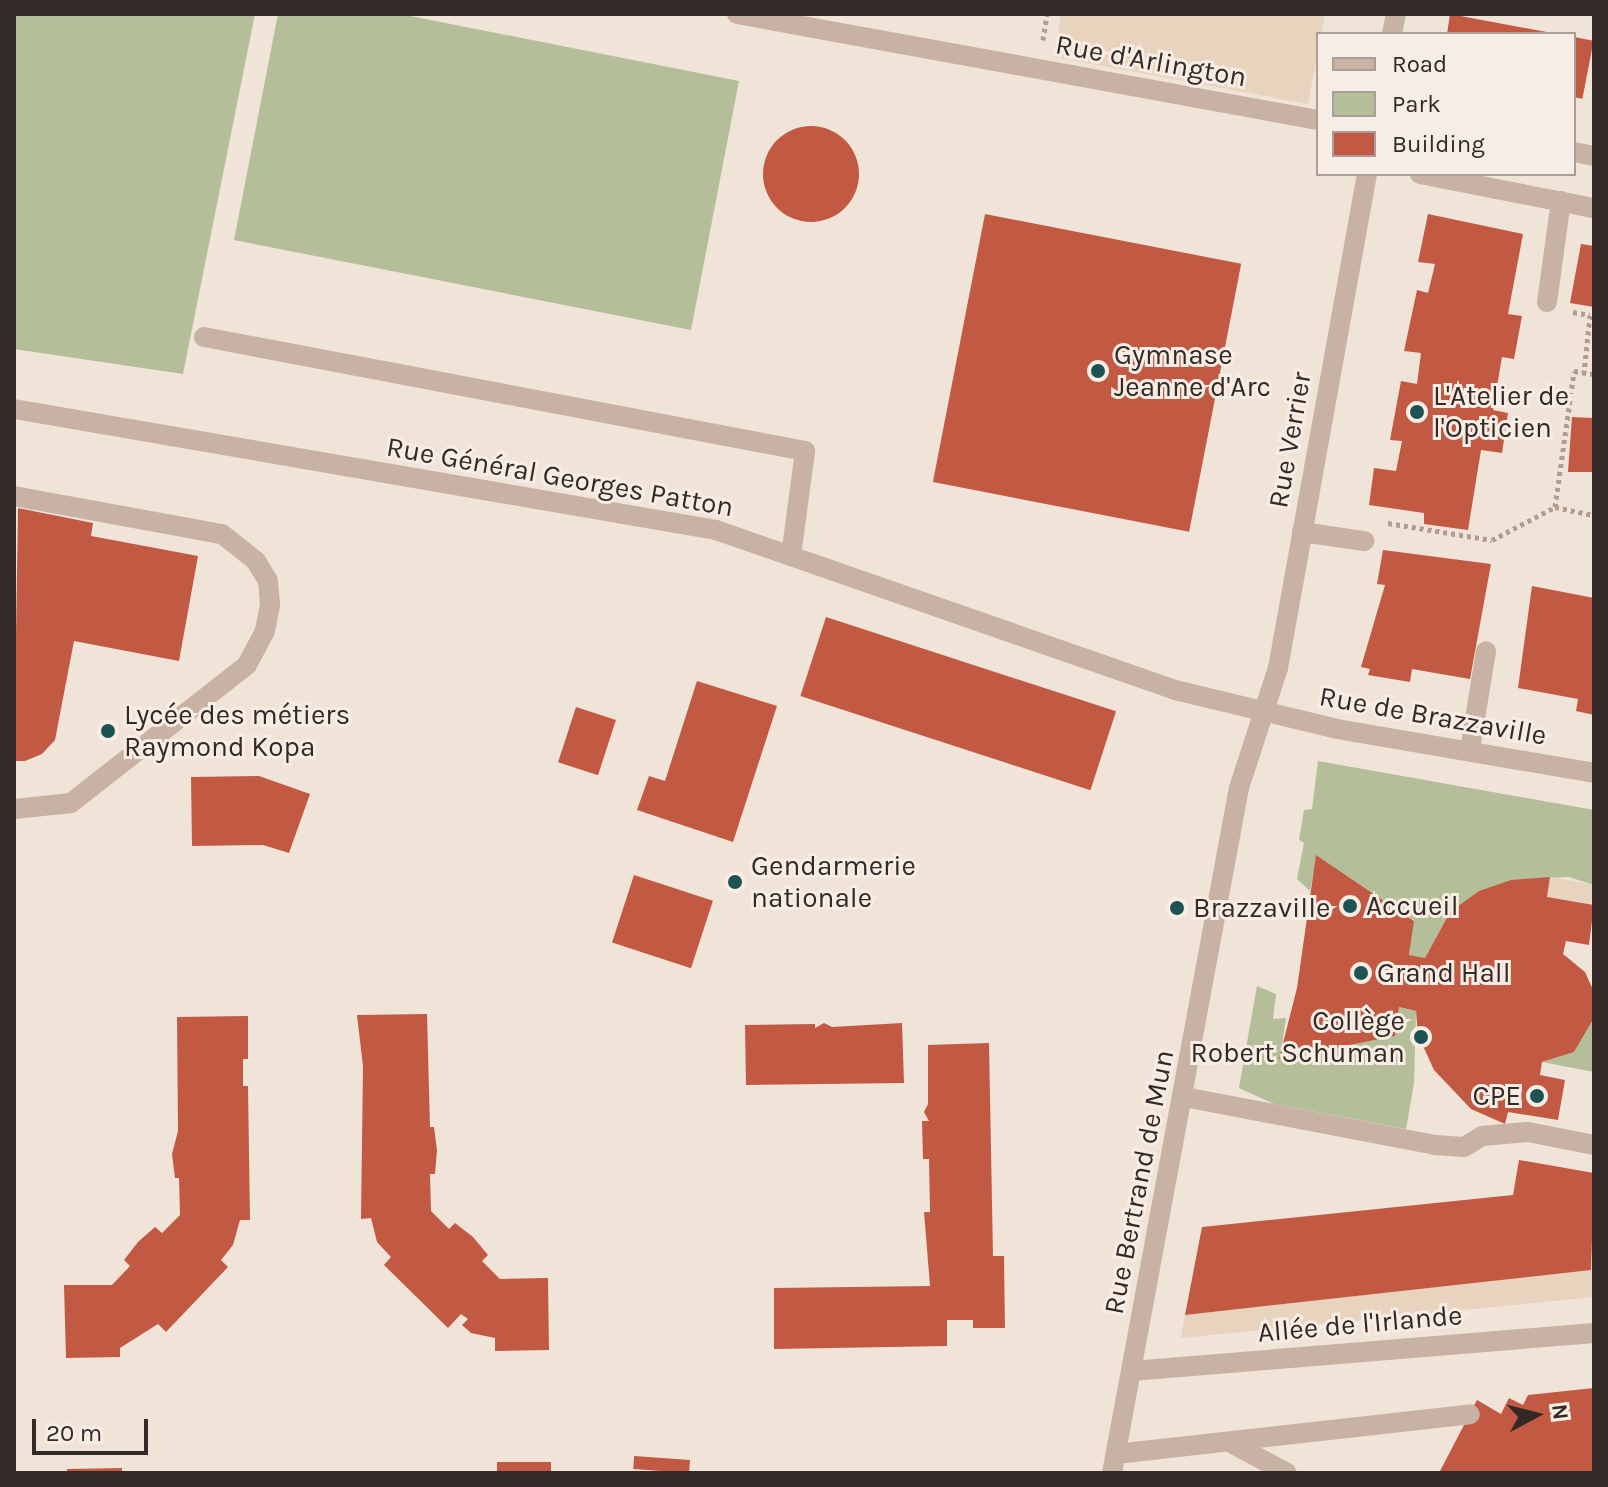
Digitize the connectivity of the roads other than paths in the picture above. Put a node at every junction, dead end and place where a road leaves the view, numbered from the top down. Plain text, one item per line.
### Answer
1 (737, 14) edge
2 (1316, 120) edge
3 (1367, 176) edge
4 (1430, 176) edge
5 (1561, 201) junction
6 (1594, 208) edge
7 (1547, 302) dead end
8 (204, 337) dead end
9 (14, 409) edge
10 (14, 496) edge
11 (1302, 532) junction
12 (1364, 541) dead end
13 (791, 556) junction
14 (1486, 651) dead end
15 (1263, 715) junction
16 (1470, 749) junction
17 (1594, 773) edge
18 (14, 809) edge
19 (1184, 1097) junction
20 (1594, 1145) edge
21 (1594, 1333) edge
22 (1132, 1371) junction
23 (1470, 1414) dead end
24 (1233, 1444) junction
25 (1114, 1464) edge
26 (1287, 1473) edge

1 - 2 street, Rue d'Arlington
3 - 11 street, Rue Verrier
4 - 5 street
5 - 6 street
5 - 7 street
8 - 13 street
9 - 13 street, Rue Général Georges Patton
10 - 18 street
11 - 12 street
11 - 15 street, Rue Verrier
13 - 15 street, Rue Général Georges Patton
14 - 16 street
15 - 16 street, Rue de Brazzaville
15 - 19 street, Rue Bertrand de Mun
16 - 17 street, Rue de Brazzaville
19 - 20 street
19 - 22 street, Rue Bertrand de Mun
21 - 22 street, Allée de l'Irlande
22 - 25 street, Rue Bertrand de Mun
23 - 24 street
24 - 25 street
24 - 26 street

